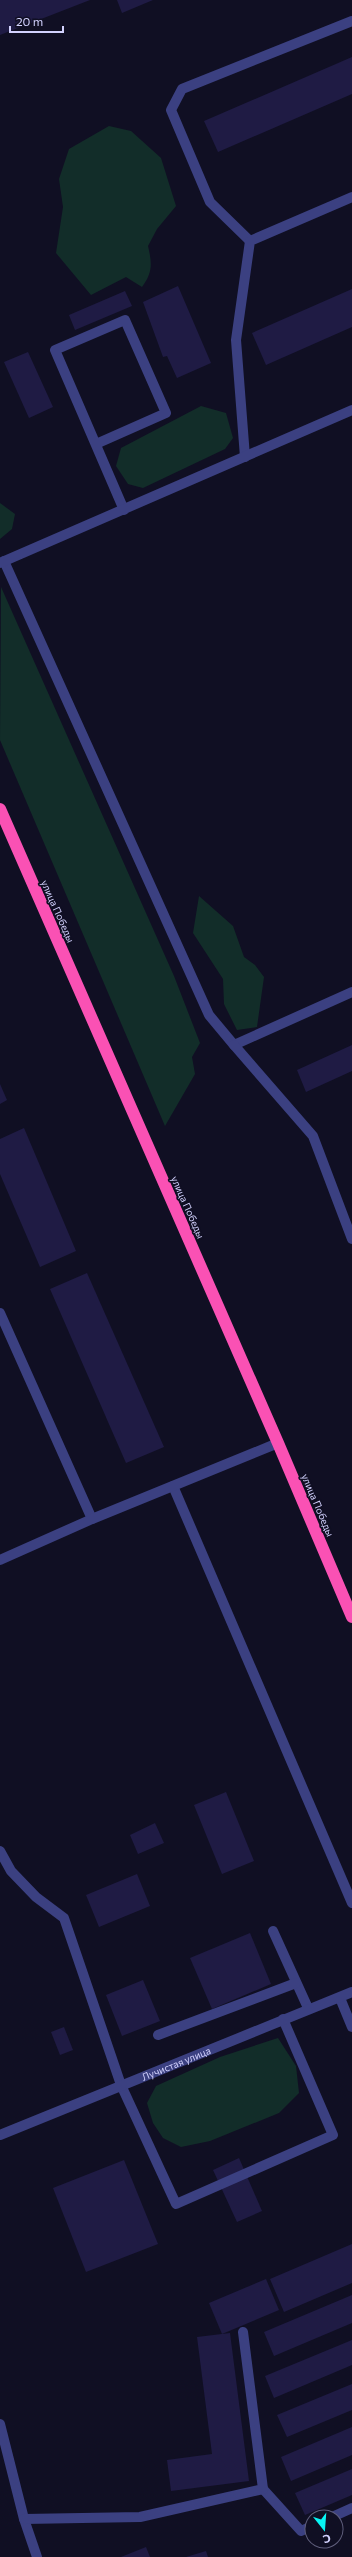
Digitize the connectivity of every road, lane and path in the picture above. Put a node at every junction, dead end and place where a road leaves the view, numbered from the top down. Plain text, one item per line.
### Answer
1 (352, 21) edge
2 (352, 197) edge
3 (250, 240) junction
4 (352, 410) edge
5 (96, 444) junction
6 (245, 457) junction
7 (124, 510) junction
8 (2, 562) edge
9 (0, 809) edge
10 (352, 992) edge
11 (234, 1046) junction
12 (352, 1239) edge
13 (0, 1313) edge
14 (278, 1442) junction
15 (173, 1486) junction
16 (92, 1519) junction
17 (0, 1560) edge
18 (352, 1616) edge
19 (0, 1851) edge
20 (352, 1903) edge
21 (273, 1930) dead end
22 (296, 1982) junction
23 (352, 1992) edge
24 (340, 1998) junction
25 (308, 2008) junction
26 (283, 2019) junction
27 (352, 2027) edge
28 (158, 2035) dead end
29 (121, 2085) junction
30 (0, 2135) edge
31 (243, 2332) dead end
32 (0, 2424) edge
33 (263, 2489) junction
34 (24, 2519) junction
35 (304, 2530) edge
36 (37, 2557) edge

1 - 3 street
2 - 3 street
3 - 6 street
4 - 6 street
5 - 5 street
5 - 7 street
6 - 7 street
7 - 8 street
8 - 11 street
9 - 14 highway, улица Победы
10 - 11 street
11 - 12 street
13 - 16 street
14 - 15 street
14 - 18 highway, улица Победы
15 - 16 street
15 - 20 street
16 - 17 street
19 - 29 street
21 - 22 street
22 - 25 street
22 - 28 street
23 - 24 street, Лучистая улица
24 - 25 street, Лучистая улица
24 - 27 street
25 - 26 street, Лучистая улица
26 - 29 street, Лучистая улица
26 - 29 street
29 - 30 street, Лучистая улица
31 - 33 street
32 - 34 street
33 - 34 street
33 - 35 street
34 - 36 street

